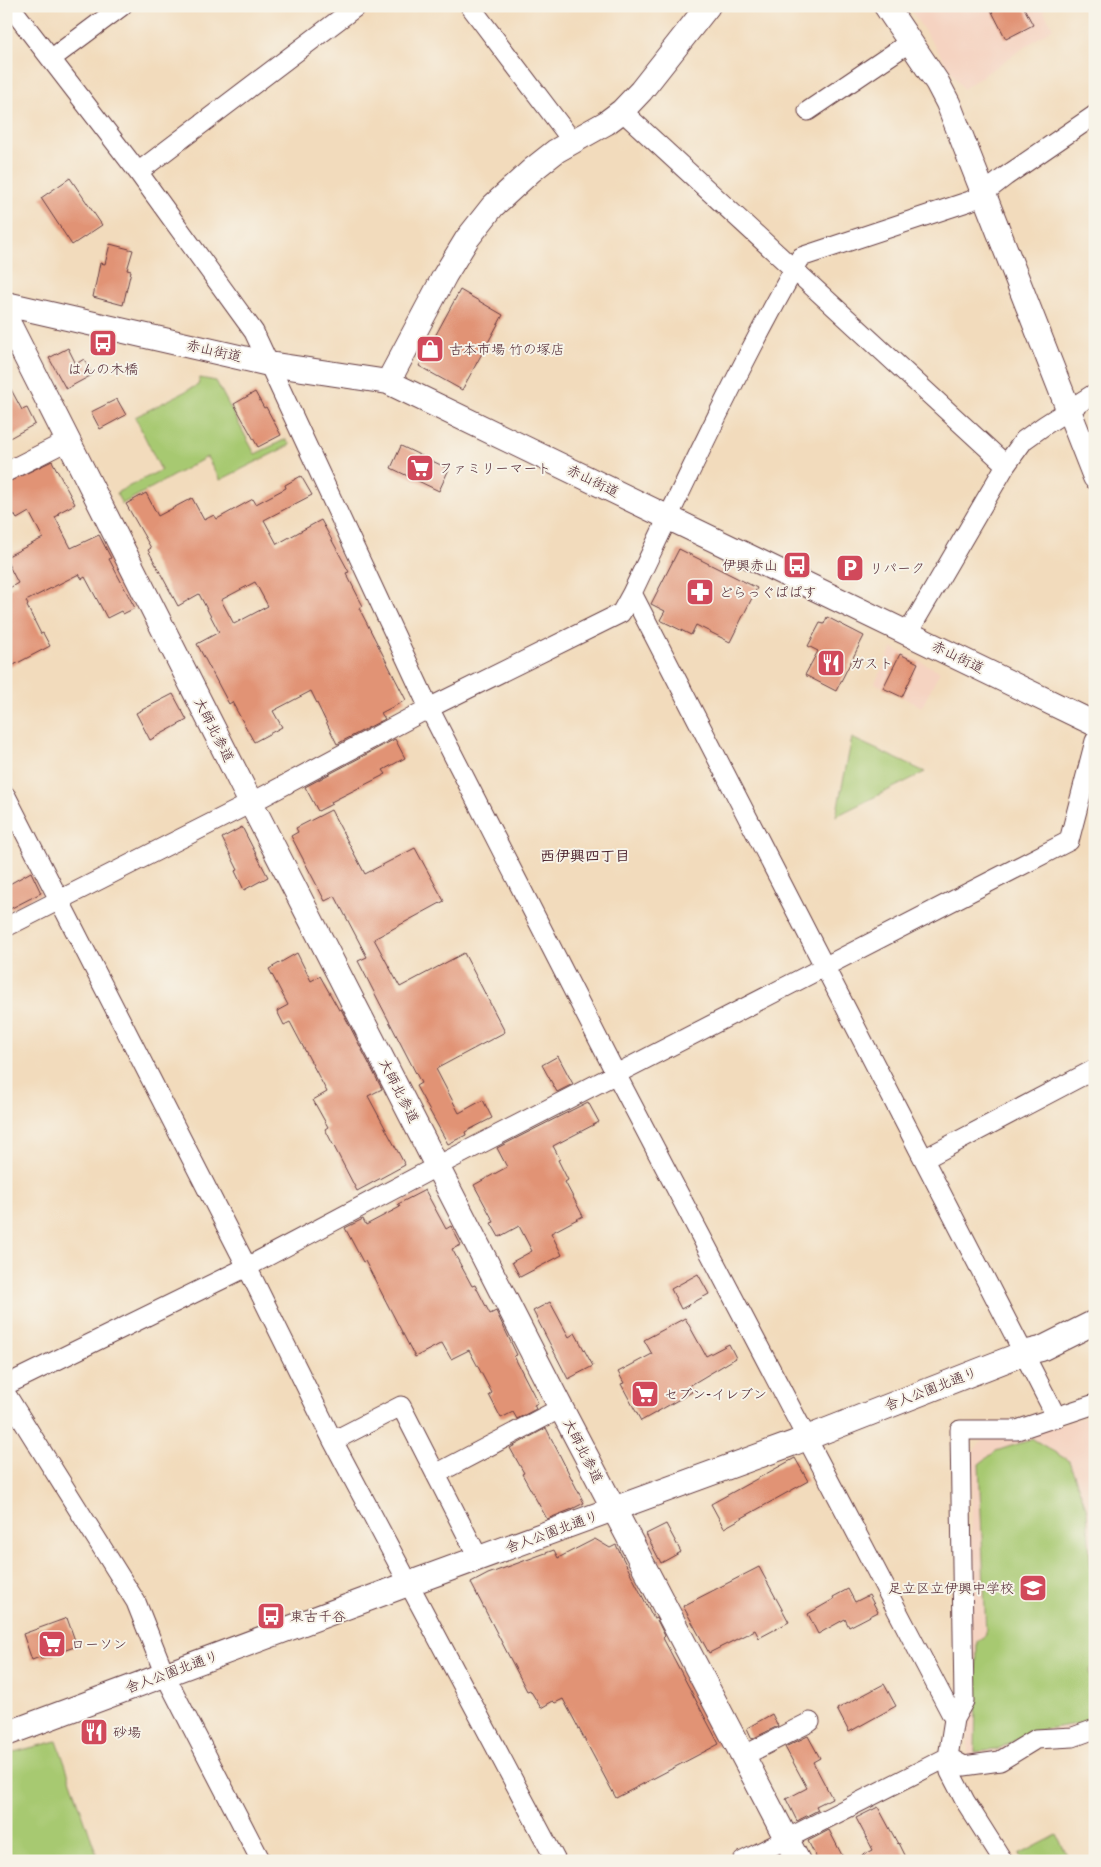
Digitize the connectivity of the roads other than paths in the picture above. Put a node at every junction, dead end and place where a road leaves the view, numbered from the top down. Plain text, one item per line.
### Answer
1 (10, 6) edge
2 (122, 6) edge
3 (357, 6) edge
4 (470, 6) edge
5 (708, 6) edge
6 (886, 6) edge
7 (910, 42) junction
8 (51, 59) junction
9 (814, 100) dead end
10 (622, 110) junction
11 (1095, 115) edge
12 (573, 142) junction
13 (138, 172) junction
14 (984, 193) junction
15 (794, 270) junction
16 (6, 304) edge
17 (6, 318) edge
18 (269, 364) junction
19 (388, 382) junction
20 (1095, 393) edge
21 (1069, 410) junction
22 (69, 440) junction
23 (1006, 464) junction
24 (6, 472) edge
25 (1095, 477) edge
26 (667, 518) junction
27 (632, 593) junction
28 (908, 633) junction
29 (428, 708) junction
30 (1095, 724) edge
31 (1095, 741) edge
32 (6, 796) edge
33 (251, 803) junction
34 (59, 901) junction
35 (6, 927) edge
36 (825, 967) junction
37 (1095, 1069) edge
38 (616, 1074) junction
39 (924, 1159) junction
40 (437, 1167) junction
41 (247, 1267) junction
42 (1095, 1322) edge
43 (1024, 1353) junction
44 (6, 1385) edge
45 (6, 1394) edge
46 (1095, 1404) edge
47 (561, 1408) junction
48 (1058, 1418) junction
49 (807, 1437) junction
50 (332, 1441) junction
51 (436, 1474) junction
52 (614, 1510) junction
53 (479, 1559) junction
54 (408, 1584) junction
55 (165, 1675) junction
56 (954, 1719) junction
57 (810, 1722) dead end
58 (1095, 1729) edge
59 (6, 1734) edge
60 (743, 1756) junction
61 (948, 1757) junction
62 (786, 1838) junction
63 (261, 1861) edge
64 (556, 1861) edge
65 (744, 1861) edge
66 (798, 1861) edge
67 (1003, 1861) edge

1 - 8 street
2 - 8 street
3 - 13 street
4 - 12 street
5 - 10 street
6 - 7 street
7 - 9 street
7 - 14 street
8 - 13 street
10 - 12 street
10 - 15 street
11 - 14 street
12 - 19 street
13 - 18 street
14 - 15 street
14 - 21 street
15 - 23 street
15 - 26 street
16 - 18 street, 赤山街道
17 - 22 street, 大師北参道
18 - 19 street, 赤山街道
18 - 29 street
19 - 26 street, 赤山街道
20 - 21 street
21 - 23 street
21 - 25 street
22 - 24 street
22 - 33 street, 大師北参道
23 - 28 street
26 - 27 street
26 - 28 street, 赤山街道
27 - 29 street
27 - 36 street
28 - 30 street, 赤山街道
29 - 33 street
29 - 38 street
31 - 36 street
32 - 34 street
33 - 34 street
33 - 40 street, 大師北参道
34 - 35 street
34 - 41 street
36 - 38 street
36 - 39 street
37 - 39 street
38 - 40 street
38 - 49 street
39 - 43 street
40 - 41 street
40 - 47 street, 大師北参道
41 - 44 street
41 - 50 street
42 - 43 street, 舎人公園北通り
43 - 48 street
43 - 49 street, 舎人公園北通り
45 - 55 street
46 - 48 street
47 - 51 street
47 - 52 street, 大師北参道
48 - 56 street
49 - 52 street, 舎人公園北通り
49 - 56 street
50 - 51 street
50 - 54 street
51 - 53 street
52 - 53 street, 舎人公園北通り
52 - 60 street, 大師北参道
53 - 54 street, 舎人公園北通り
54 - 55 street, 舎人公園北通り
54 - 64 street
55 - 59 street, 舎人公園北通り
55 - 63 street
56 - 61 street
57 - 60 street
58 - 61 street
60 - 62 street, 大師北参道
61 - 62 street
61 - 67 street
62 - 65 street
62 - 66 street, 大師北参道

